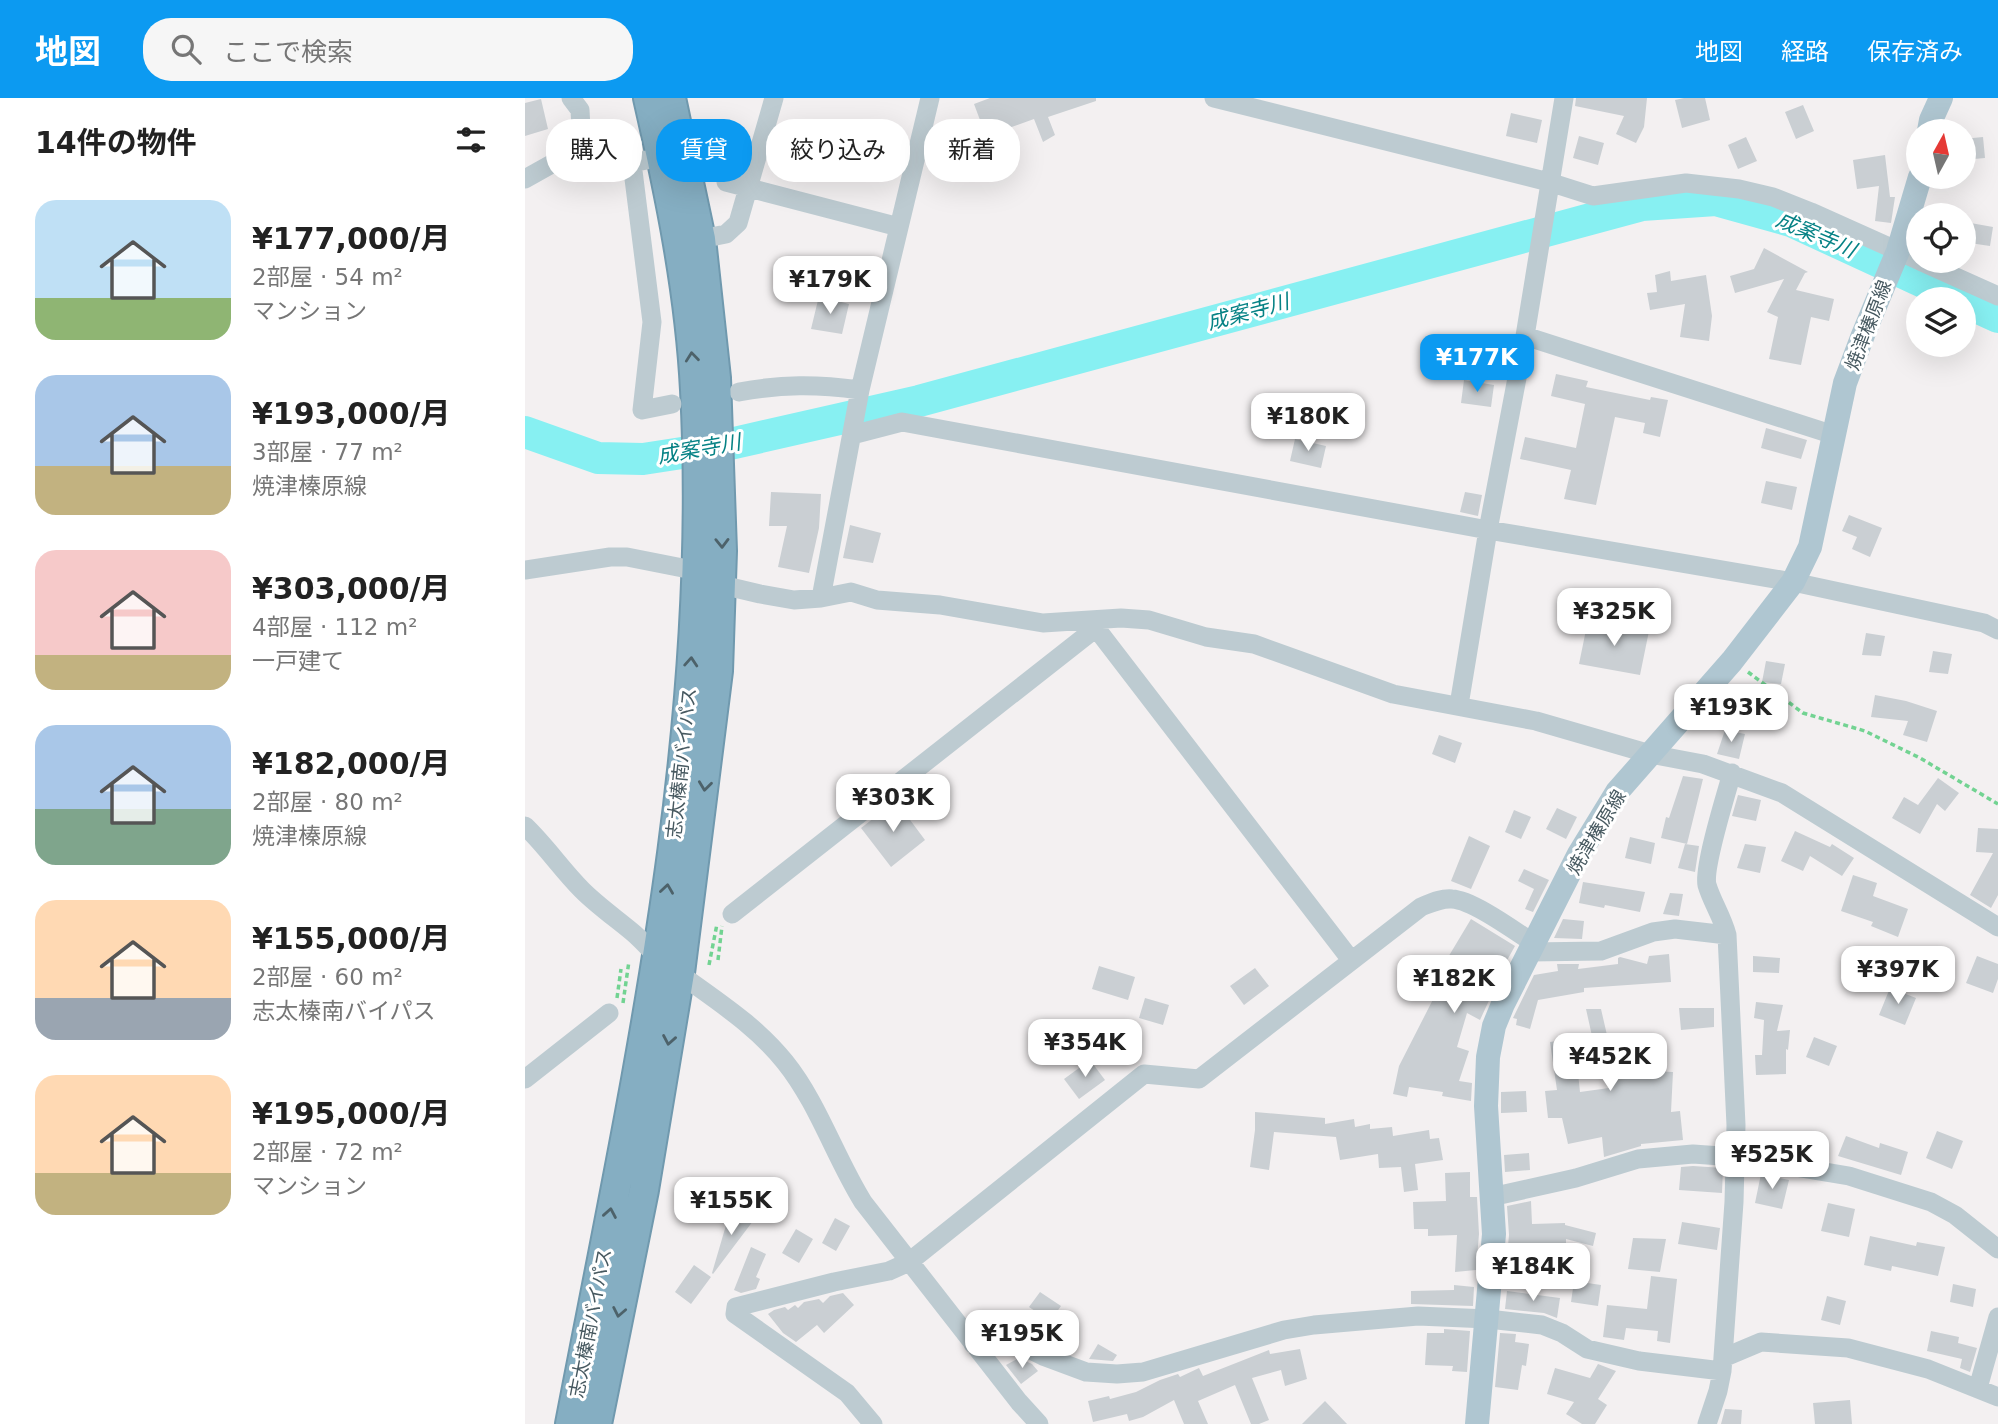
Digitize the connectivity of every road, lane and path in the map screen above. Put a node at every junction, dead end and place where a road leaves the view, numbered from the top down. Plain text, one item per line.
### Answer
1 (571, 98) edge
2 (648, 98) edge
3 (671, 98) edge
4 (774, 98) edge
5 (930, 98) edge
6 (1214, 98) edge
7 (1564, 98) edge
8 (1941, 98) edge
9 (580, 119) edge
10 (1931, 119) edge
11 (656, 135) edge
12 (546, 168) edge
13 (525, 180) edge
14 (634, 182) edge
15 (665, 182) edge
16 (726, 182) dead end
17 (1549, 182) junction
18 (750, 188) junction
19 (899, 227) junction
20 (701, 239) junction
21 (1906, 256) edge
22 (1906, 259) edge
23 (1945, 273) edge
24 (1998, 296) edge
25 (1525, 336) junction
26 (860, 390) junction
27 (739, 392) dead end
28 (672, 404) dead end
29 (707, 422) junction
30 (852, 435) junction
31 (1835, 435) junction
32 (1488, 530) junction
33 (525, 570) edge
34 (710, 578) junction
35 (1793, 582) junction
36 (821, 598) junction
37 (1093, 624) junction
38 (1998, 630) edge
39 (1732, 661) junction
40 (1459, 705) junction
41 (1650, 754) junction
42 (1732, 773) junction
43 (1998, 804) edge
44 (525, 826) edge
45 (732, 914) dead end
46 (1998, 927) edge
47 (1727, 935) junction
48 (1532, 948) junction
49 (658, 956) junction
50 (718, 960) dead end
51 (1350, 960) junction
52 (629, 961) dead end
53 (709, 965) dead end
54 (621, 969) dead end
55 (680, 973) junction
56 (609, 1013) dead end
57 (525, 1079) edge
58 (1735, 1157) junction
59 (1491, 1197) junction
60 (1998, 1249) edge
61 (909, 1262) junction
62 (1998, 1317) edge
63 (1488, 1320) junction
64 (973, 1344) junction
65 (1723, 1365) junction
66 (1978, 1388) junction
67 (1998, 1397) edge
68 (571, 1424) edge
69 (597, 1424) edge
70 (873, 1424) edge
71 (1039, 1424) edge
72 (1477, 1424) edge
73 (1707, 1424) edge

1 - 9 street
2 - 11 highway, 志太榛南バイパス
3 - 20 highway, 志太榛南バイパス
4 - 18 street
5 - 19 street
6 - 17 street
7 - 17 street
8 - 10 main road
12 - 13 street
14 - 28 street
29 -> 15 highway, 志太榛南バイパス
16 - 18 street
17 - 21 street
17 - 25 street
18 - 19 street
18 - 20 street
19 - 26 street
20 - 29 highway, 志太榛南バイパス
22 - 31 main road, 焼津榛原線
23 - 24 street
25 - 31 street
25 - 32 street
26 - 27 street
26 - 30 street
29 - 34 highway, 志太榛南バイパス
30 - 32 street
30 - 36 street
31 - 35 main road, 焼津榛原線
32 - 35 street
32 - 40 street
33 - 34 street
34 - 36 street
49 -> 34 highway, 志太榛南バイパス
34 -> 55 highway, 志太榛南バイパス
35 - 38 street
35 - 39 main road, 焼津榛原線
36 - 37 street
37 - 40 street
37 - 45 street
37 - 51 street
39 - 41 main road, 焼津榛原線
39 - 43 path
40 - 41 street
41 - 42 street
41 - 48 main road, 焼津榛原線
42 - 46 street
42 - 47 street
44 - 49 street
47 - 48 street
47 - 58 street
48 - 51 street
48 - 59 main road, 焼津榛原線
49 - 55 street
68 -> 49 highway, 志太榛南バイパス
50 - 53 path
51 - 61 street
52 - 54 path
55 - 61 street
55 -> 69 highway, 志太榛南バイパス
56 - 57 street
58 - 59 street
58 - 60 street
58 - 65 street
59 - 63 main road, 焼津榛原線
61 - 64 street
61 - 70 street
62 - 66 street
63 - 64 street
63 - 65 street
63 - 72 main road, 焼津榛原線
64 - 71 street
65 - 66 street
65 - 73 street
66 - 67 street

